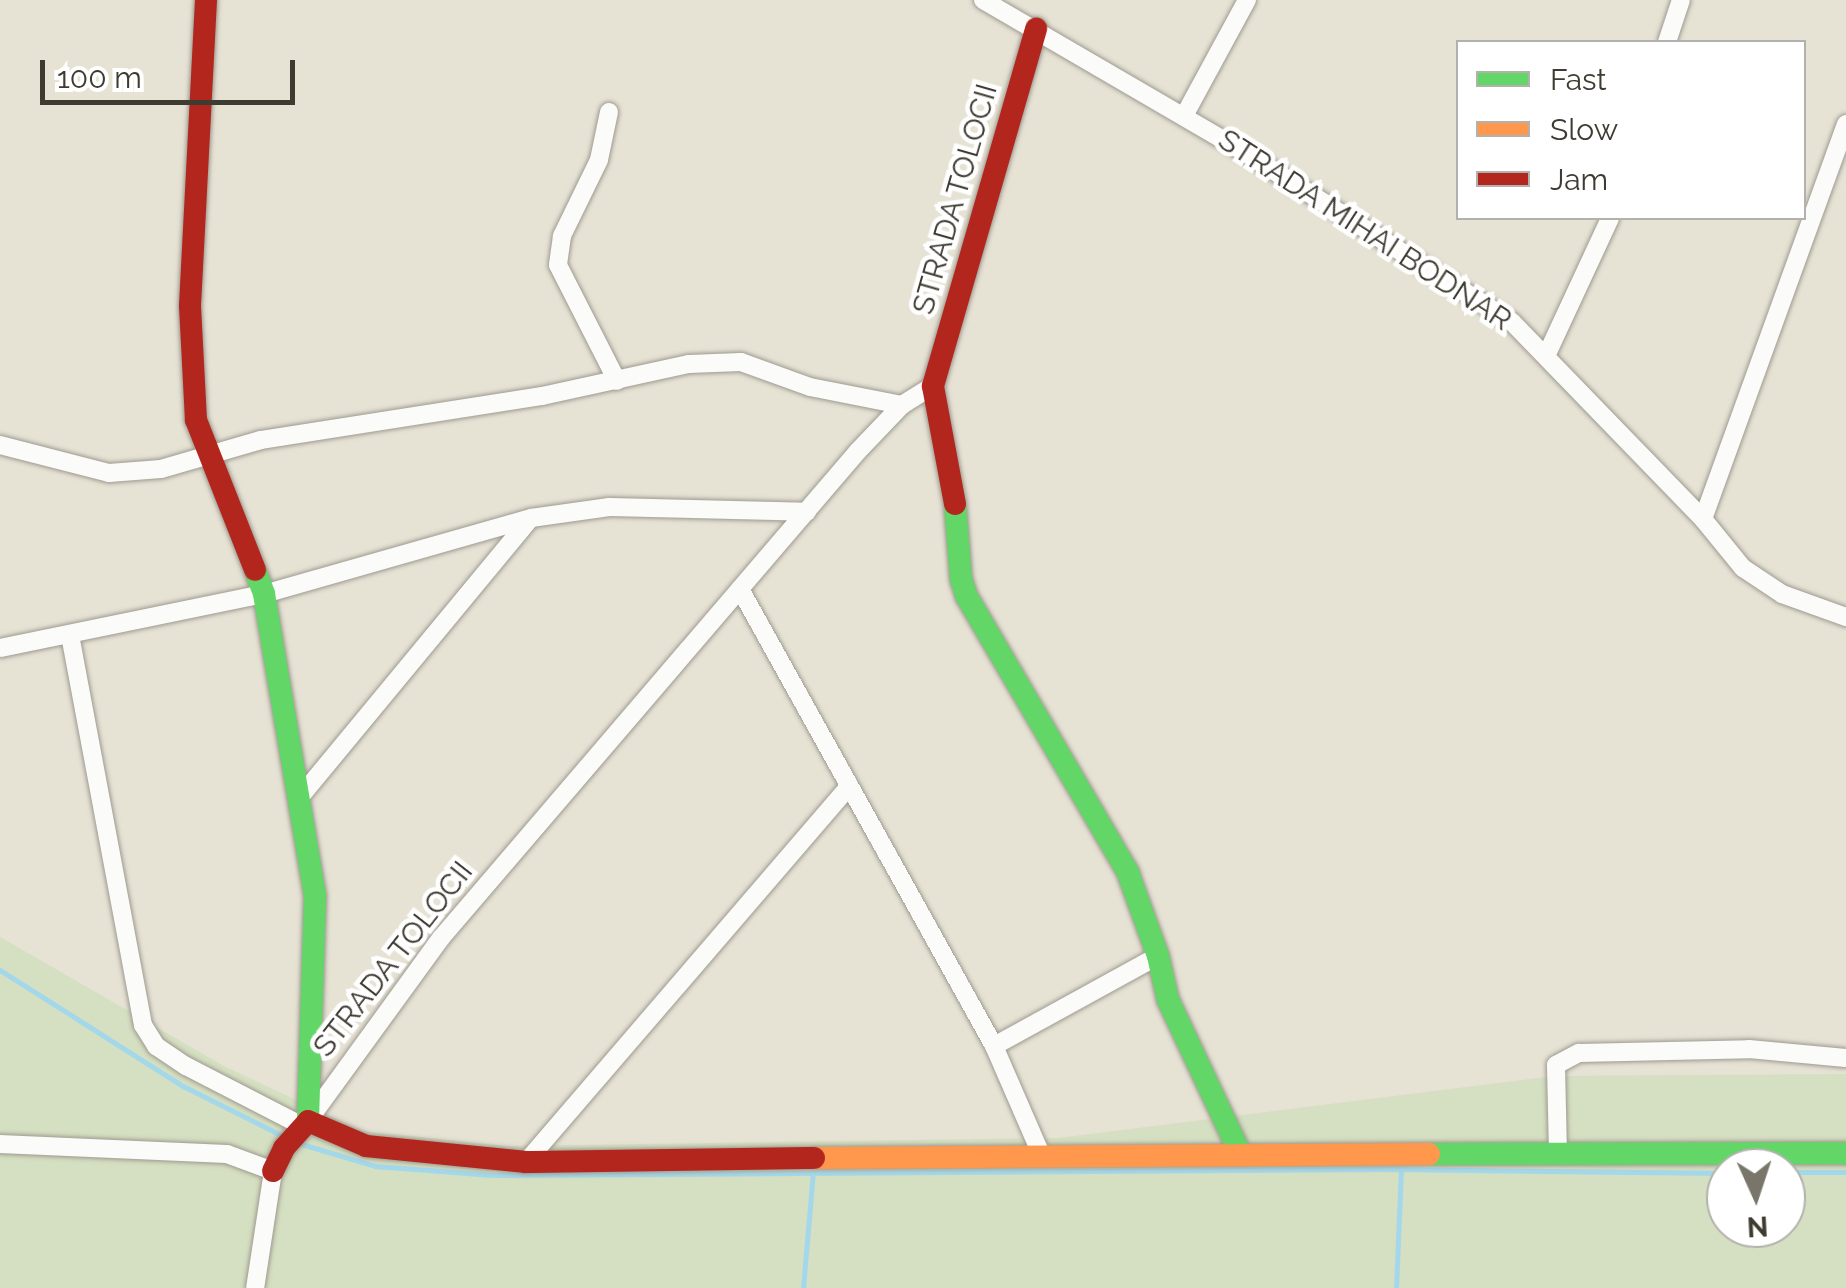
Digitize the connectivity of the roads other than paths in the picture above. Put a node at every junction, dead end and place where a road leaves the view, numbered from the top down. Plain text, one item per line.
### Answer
1 (206, 0) edge
2 (983, 0) edge
3 (1247, 0) edge
4 (1681, 0) edge
5 (1036, 29) junction
6 (1669, 40) edge
7 (610, 112) dead end
8 (1184, 116) junction
9 (1846, 124) edge
10 (1609, 220) edge
11 (1548, 354) junction
12 (617, 381) junction
13 (934, 386) junction
14 (902, 405) junction
15 (0, 445) edge
16 (206, 454) junction
17 (807, 512) junction
18 (530, 518) junction
19 (1703, 519) junction
20 (740, 589) junction
21 (264, 594) junction
22 (1846, 617) edge
23 (70, 636) junction
24 (0, 648) edge
25 (849, 787) junction
26 (300, 797) junction
27 (1158, 956) junction
28 (994, 1046) junction
29 (1846, 1058) edge
30 (298, 1132) junction
31 (0, 1144) edge
32 (1846, 1153) edge
33 (1041, 1154) junction
34 (1558, 1154) junction
35 (1241, 1155) junction
36 (526, 1162) junction
37 (273, 1172) junction
38 (255, 1288) edge

1 - 16 street, STRADA TOLOCII
2 - 5 street, STRADA MIHAI BODNAR
3 - 8 street
4 - 6 street
5 - 8 street, STRADA MIHAI BODNAR
5 - 13 street, STRADA TOLOCII
7 - 12 street
8 - 11 street, STRADA MIHAI BODNAR
9 - 19 street
10 - 11 street
11 - 19 street, STRADA MIHAI BODNAR
12 - 14 street
12 - 16 street
13 - 14 street, STRADA TOLOCII
13 - 27 street, STRADA TOLOCII
14 - 17 street, STRADA TOLOCII
15 - 16 street
16 - 21 street, STRADA TOLOCII
17 - 18 street
17 - 20 street, STRADA TOLOCII
18 - 21 street
18 - 26 street
19 - 22 street, STRADA MIHAI BODNAR
20 - 25 street
20 - 30 street, STRADA TOLOCII
21 - 23 street
21 - 26 street, STRADA TOLOCII
23 - 24 street
23 - 30 street
25 - 28 street
25 - 36 street
26 - 30 street, STRADA TOLOCII
27 - 28 street
27 - 35 street, STRADA TOLOCII
28 - 33 street
29 - 34 street
30 - 36 street
30 - 37 street
31 - 37 street
32 - 34 street
33 - 35 street
33 - 36 street
34 - 35 street
37 - 38 street

